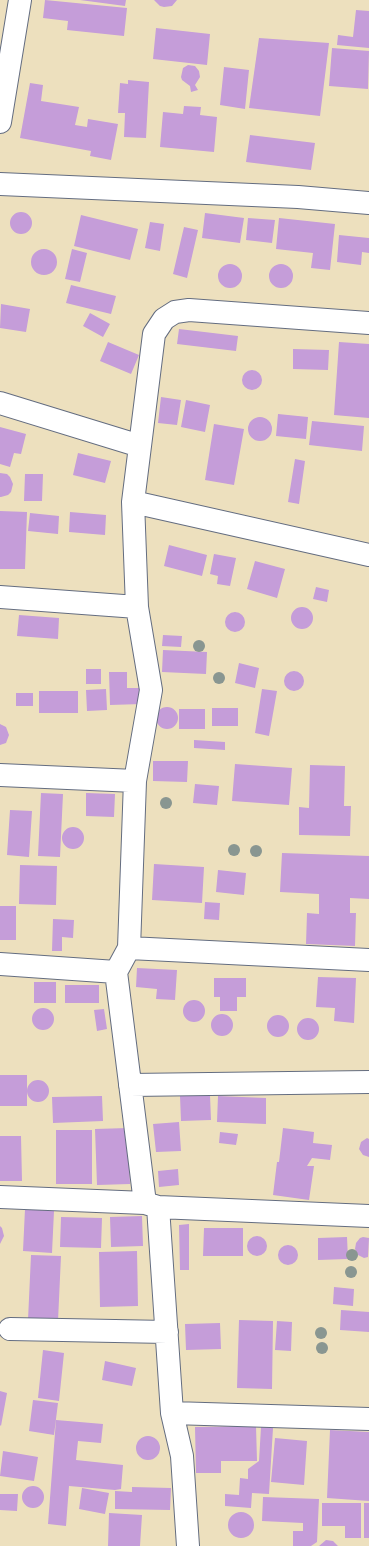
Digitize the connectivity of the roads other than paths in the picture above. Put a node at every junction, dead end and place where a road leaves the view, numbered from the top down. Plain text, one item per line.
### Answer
1 (20, 0) edge
2 (3, 87) edge
3 (0, 122) edge
4 (0, 184) edge
5 (369, 203) edge
6 (369, 324) edge
7 (0, 403) edge
8 (140, 446) junction
9 (133, 502) junction
10 (369, 555) edge
11 (0, 596) edge
12 (137, 607) junction
13 (0, 775) edge
14 (135, 781) junction
15 (129, 948) junction
16 (369, 960) edge
17 (0, 964) edge
18 (116, 972) junction
19 (369, 1082) edge
20 (130, 1085) junction
21 (0, 1197) edge
22 (152, 1205) junction
23 (369, 1216) edge
24 (10, 1329) dead end
25 (166, 1332) junction
26 (172, 1413) junction
27 (369, 1419) edge
28 (188, 1546) edge

1 - 2 street
2 - 3 street
4 - 5 street
6 - 8 street
7 - 8 street
8 - 9 street
9 - 10 street
9 - 12 street
11 - 12 street
12 - 14 street
13 - 14 street
14 - 15 street
15 - 16 street
15 - 18 street
17 - 18 street
18 - 20 street
19 - 20 street
20 - 22 street
21 - 22 street
22 - 23 street
22 - 25 street
24 - 25 street
25 - 26 street
26 - 27 street
26 - 28 street

